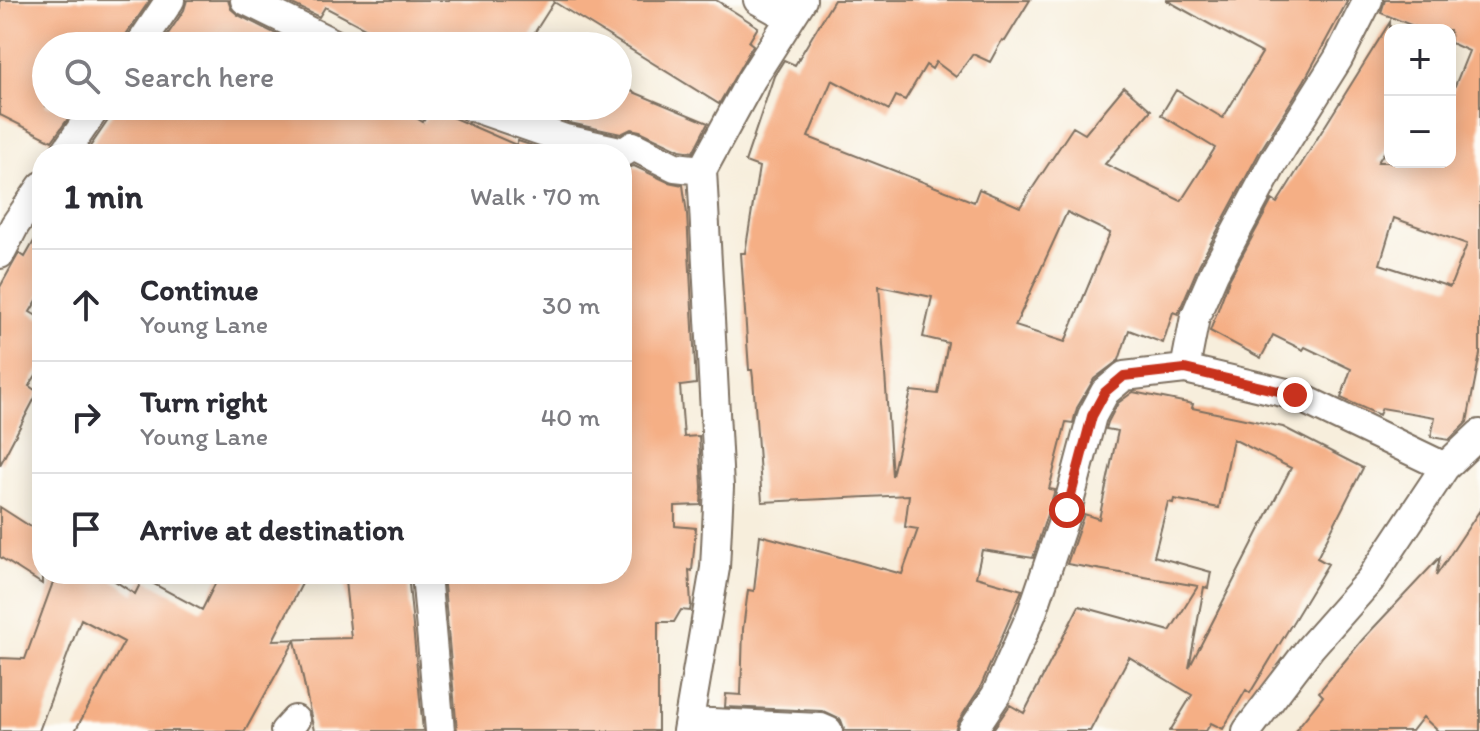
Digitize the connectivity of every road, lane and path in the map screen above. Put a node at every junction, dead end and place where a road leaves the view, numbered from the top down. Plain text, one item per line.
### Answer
1 (170, 0) edge
2 (245, 0) edge
3 (758, 0) edge
4 (1368, 0) edge
5 (796, 9) edge
6 (148, 32) edge
7 (310, 32) edge
8 (87, 120) edge
9 (510, 120) edge
10 (71, 144) edge
11 (588, 144) edge
12 (632, 147) edge
13 (702, 170) junction
14 (32, 200) edge
15 (0, 254) edge
16 (1185, 369) junction
17 (1480, 434) edge
18 (1445, 467) junction
19 (427, 584) edge
20 (688, 726) edge
21 (440, 731) edge
22 (828, 731) edge
23 (972, 731) edge
24 (1247, 731) edge

1 - 6 street
2 - 7 street
3 - 5 street
4 - 16 street
5 - 13 street
8 - 10 street
9 - 11 street
12 - 13 street
13 - 20 street
14 - 15 street
16 - 18 street
16 - 23 street
17 - 18 street
18 - 24 street
19 - 21 street
20 - 22 street

